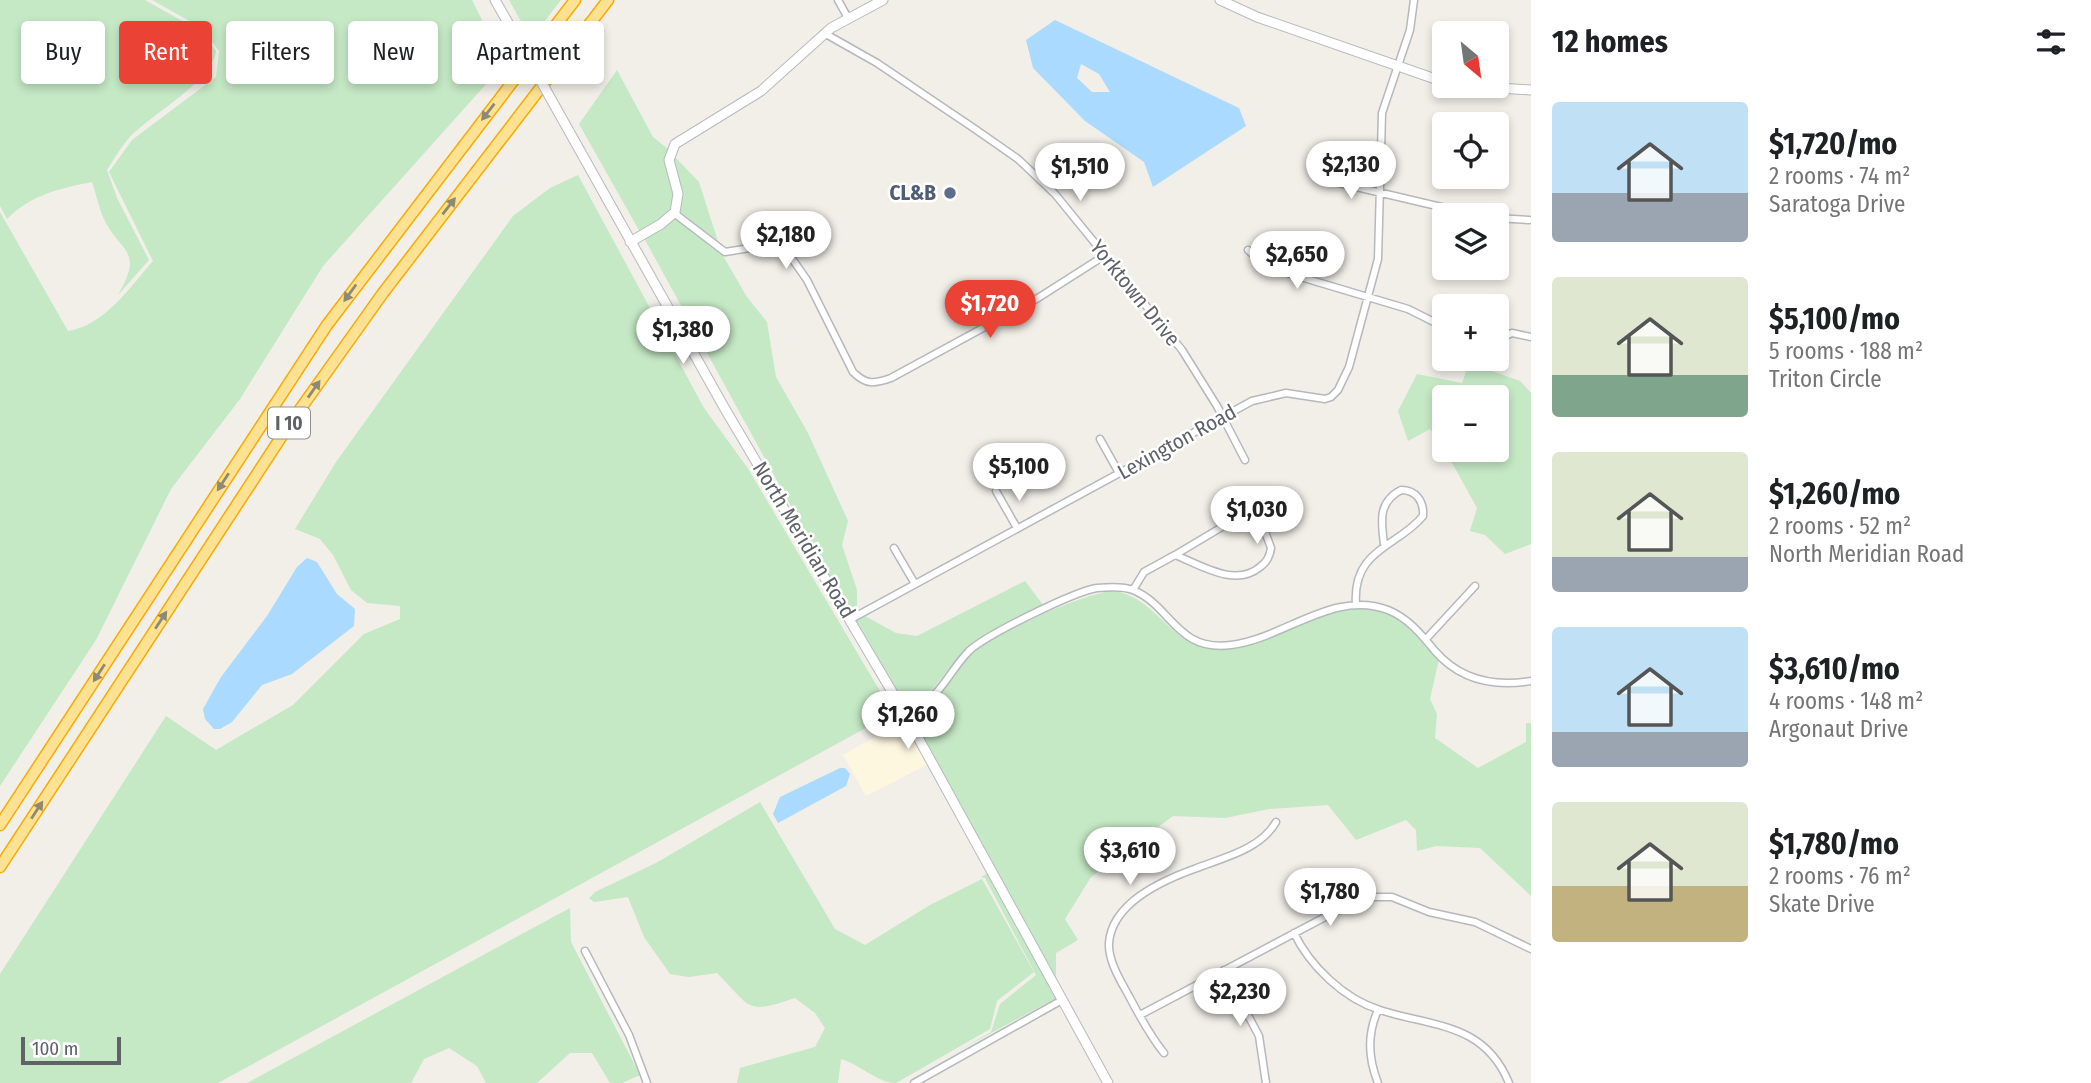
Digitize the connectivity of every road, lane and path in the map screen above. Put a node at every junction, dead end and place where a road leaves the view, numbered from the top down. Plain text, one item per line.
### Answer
1 (495, 0) edge
2 (575, 0) edge
3 (608, 0) edge
4 (838, 0) edge
5 (883, 0) edge
6 (1220, 0) edge
7 (1414, 0) edge
8 (848, 18) junction
9 (824, 33) junction
10 (1397, 68) junction
11 (1432, 78) edge
12 (1509, 89) edge
13 (1531, 90) edge
14 (1331, 181) dead end
15 (1380, 195) junction
16 (1432, 206) edge
17 (674, 214) junction
18 (1509, 219) edge
19 (1529, 220) dead end
20 (630, 242) junction
21 (1248, 250) dead end
22 (1104, 256) junction
23 (1369, 297) junction
24 (1432, 320) edge
25 (1509, 334) edge
26 (1531, 337) edge
27 (1222, 417) junction
28 (1100, 439) dead end
29 (1245, 460) dead end
30 (1119, 474) junction
31 (996, 491) dead end
32 (1017, 528) junction
33 (1384, 544) junction
34 (894, 548) dead end
35 (1175, 555) junction
36 (915, 583) junction
37 (1475, 586) dead end
38 (1133, 590) junction
39 (1356, 604) junction
40 (851, 619) junction
41 (1426, 639) junction
42 (1531, 681) edge
43 (904, 712) junction
44 (1276, 822) dead end
45 (0, 825) edge
46 (0, 867) edge
47 (1294, 933) junction
48 (1531, 949) edge
49 (585, 951) dead end
50 (1224, 970) junction
51 (1062, 1000) junction
52 (1378, 1010) junction
53 (1140, 1015) junction
54 (1164, 1054) dead end
55 (641, 1083) edge
56 (648, 1083) edge
57 (914, 1083) edge
58 (1108, 1083) edge
59 (1266, 1083) edge
60 (1378, 1083) edge
61 (1508, 1083) edge

1 - 20 main road, North Meridian Road, bridge
2 -> 45 highway, I 10
46 -> 3 highway, I 10
4 - 8 street
5 - 8 main road
6 - 10 main road
7 - 10 street
8 - 9 main road
9 - 17 main road
9 - 22 street, Yorktown Drive
10 - 11 main road
10 - 15 street
12 - 13 main road
14 - 15 street
15 - 16 street
15 - 23 street
17 - 20 main road
17 - 22 street
18 - 19 street
20 - 40 main road, North Meridian Road
21 - 23 street
22 - 27 street, Yorktown Drive
23 - 24 street
23 - 27 street, Lexington Road
25 - 26 street
27 - 29 street, Yorktown Drive
27 - 30 street, Lexington Road
28 - 30 street
30 - 32 street, Lexington Road
31 - 32 street
32 - 36 street, Lexington Road
33 - 33 street
33 - 39 street
34 - 36 street
35 - 35 street
35 - 38 street
36 - 40 street, Lexington Road
37 - 41 street
38 - 39 street
38 - 43 street
39 - 41 street
40 - 43 main road, North Meridian Road
41 - 42 street
43 - 51 main road, North Meridian Road
44 - 53 street
47 - 48 street
47 - 50 street
47 - 52 street
49 - 56 street
50 - 53 street
50 - 59 street
51 - 57 street
51 - 58 main road, North Meridian Road
52 - 60 street
52 - 61 street
53 - 54 street
55 - 56 street

